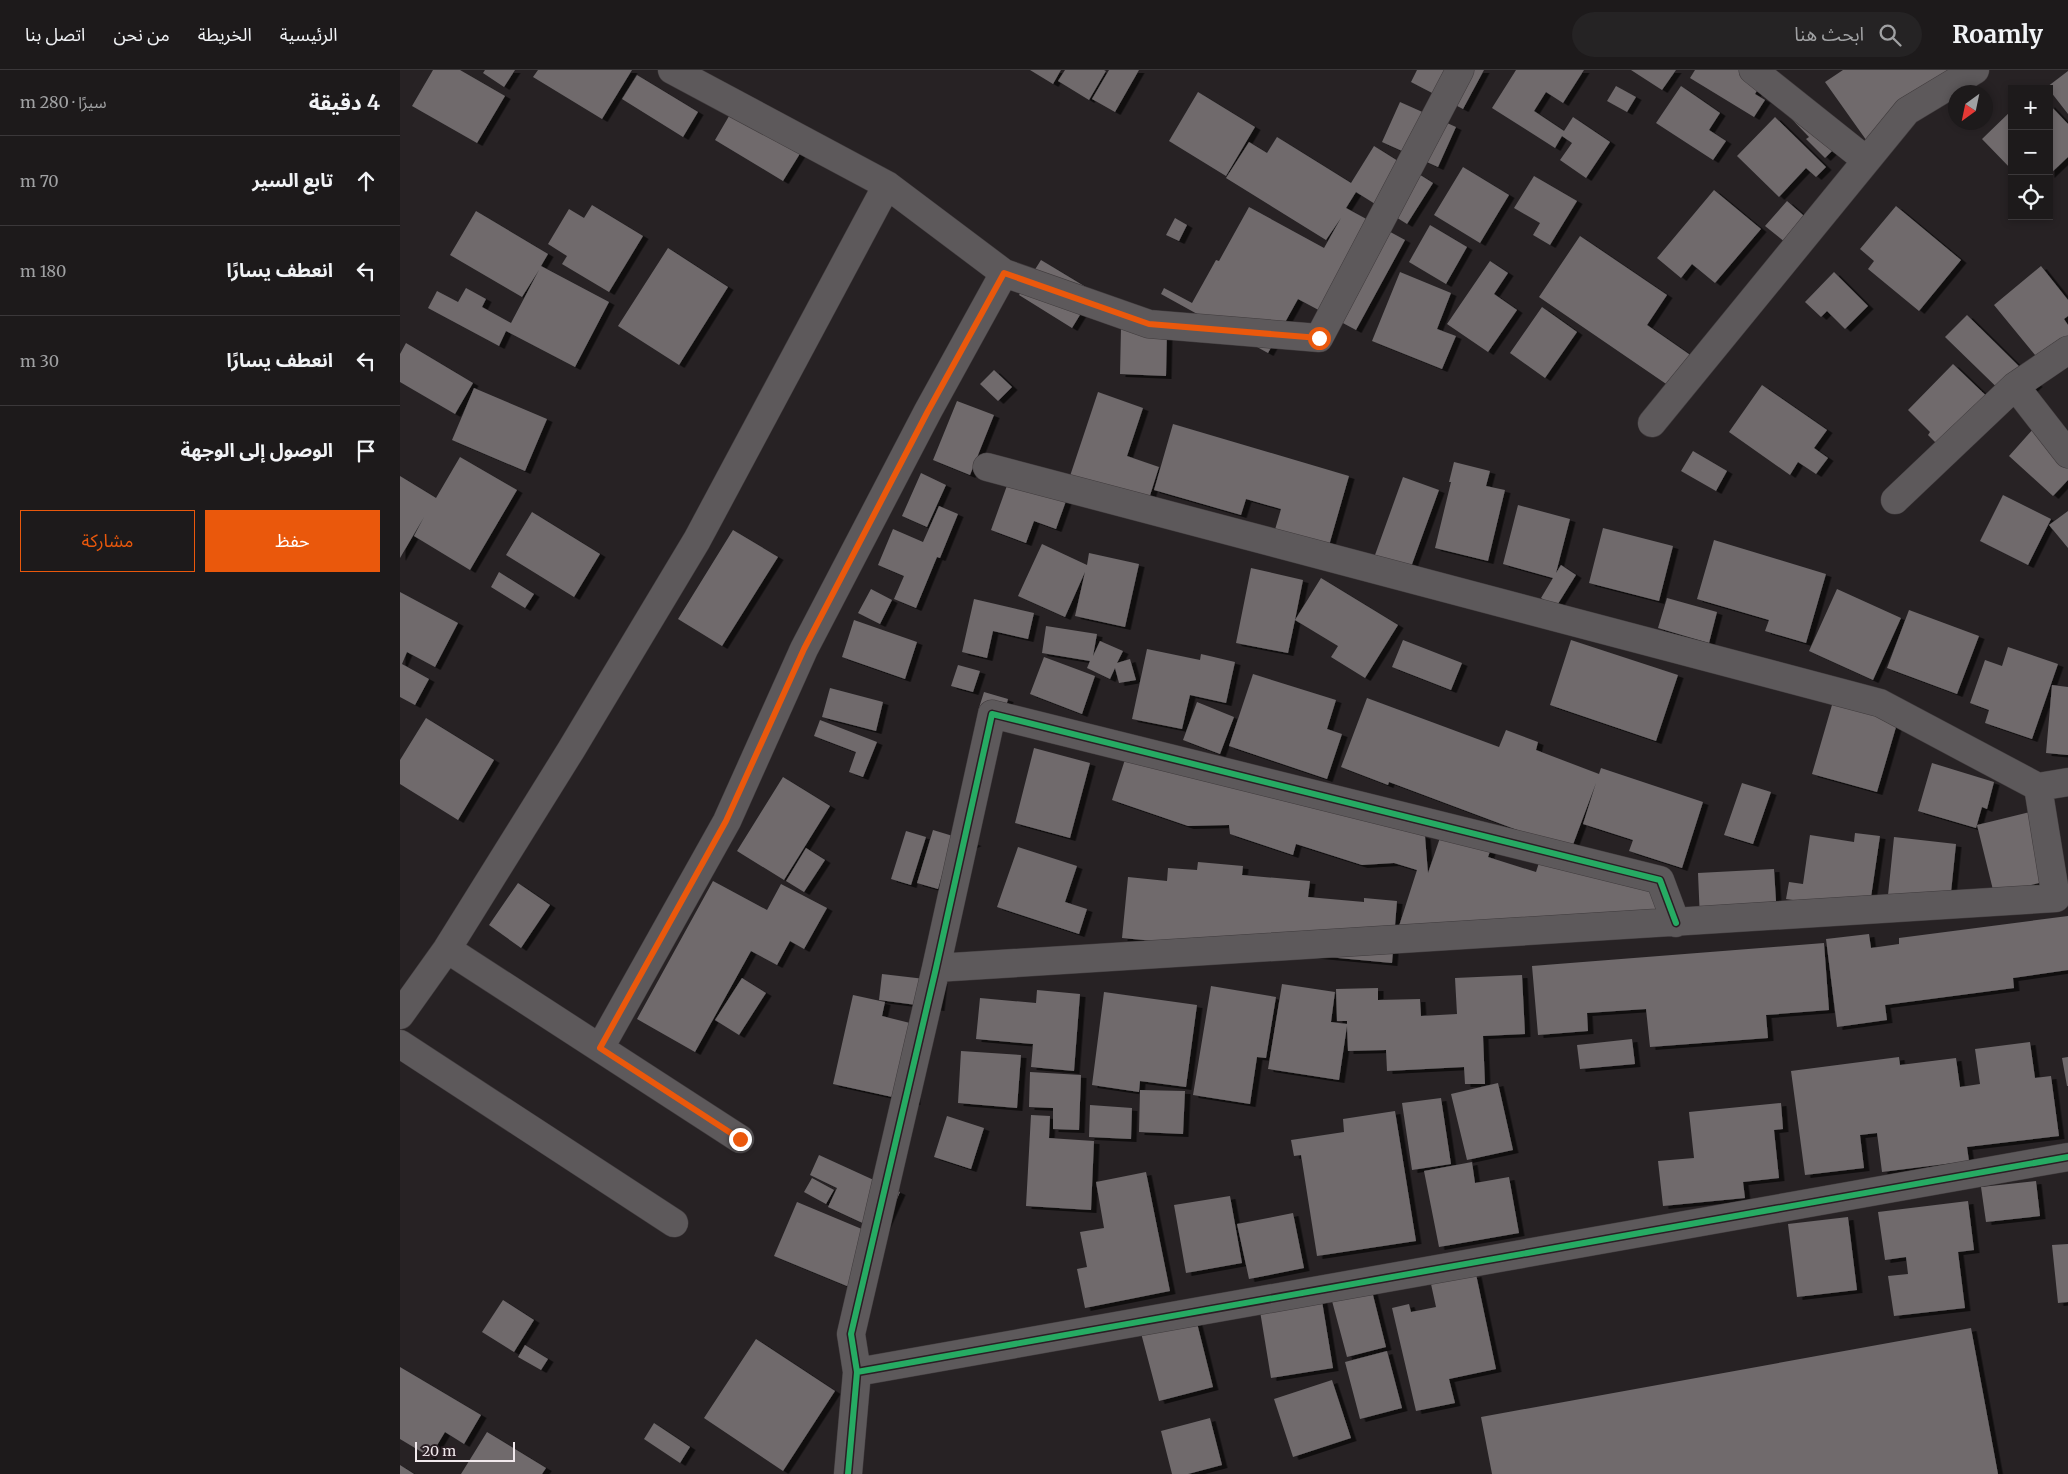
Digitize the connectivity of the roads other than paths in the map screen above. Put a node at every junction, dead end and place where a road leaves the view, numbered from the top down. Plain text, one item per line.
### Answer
1 (672, 70) edge
2 (1460, 70) edge
3 (1753, 70) edge
4 (1975, 70) edge
5 (1866, 160) junction
6 (887, 185) junction
7 (1004, 273) junction
8 (2068, 350) edge
9 (2015, 386) junction
10 (1652, 423) dead end
11 (2068, 454) edge
12 (987, 467) dead end
13 (1895, 500) dead end
14 (2068, 782) edge
15 (2038, 787) junction
16 (1676, 923) junction
17 (447, 949) junction
18 (936, 968) junction
19 (400, 1015) edge
20 (400, 1044) edge
21 (600, 1048) junction
22 (740, 1139) dead end
23 (2068, 1157) edge
24 (674, 1223) dead end
25 (857, 1372) junction
26 (848, 1474) edge

1 - 6 street
2 - 7 street
3 - 5 street
4 - 5 street
5 - 10 street
6 - 7 street
6 - 17 street
7 - 21 street
8 - 9 street
9 - 11 street
9 - 13 street
12 - 15 street
14 - 15 street
15 - 16 street
16 - 18 street
16 - 18 street
17 - 19 street
17 - 21 street
18 - 25 street
20 - 24 street
21 - 22 street
23 - 25 street
25 - 26 street

